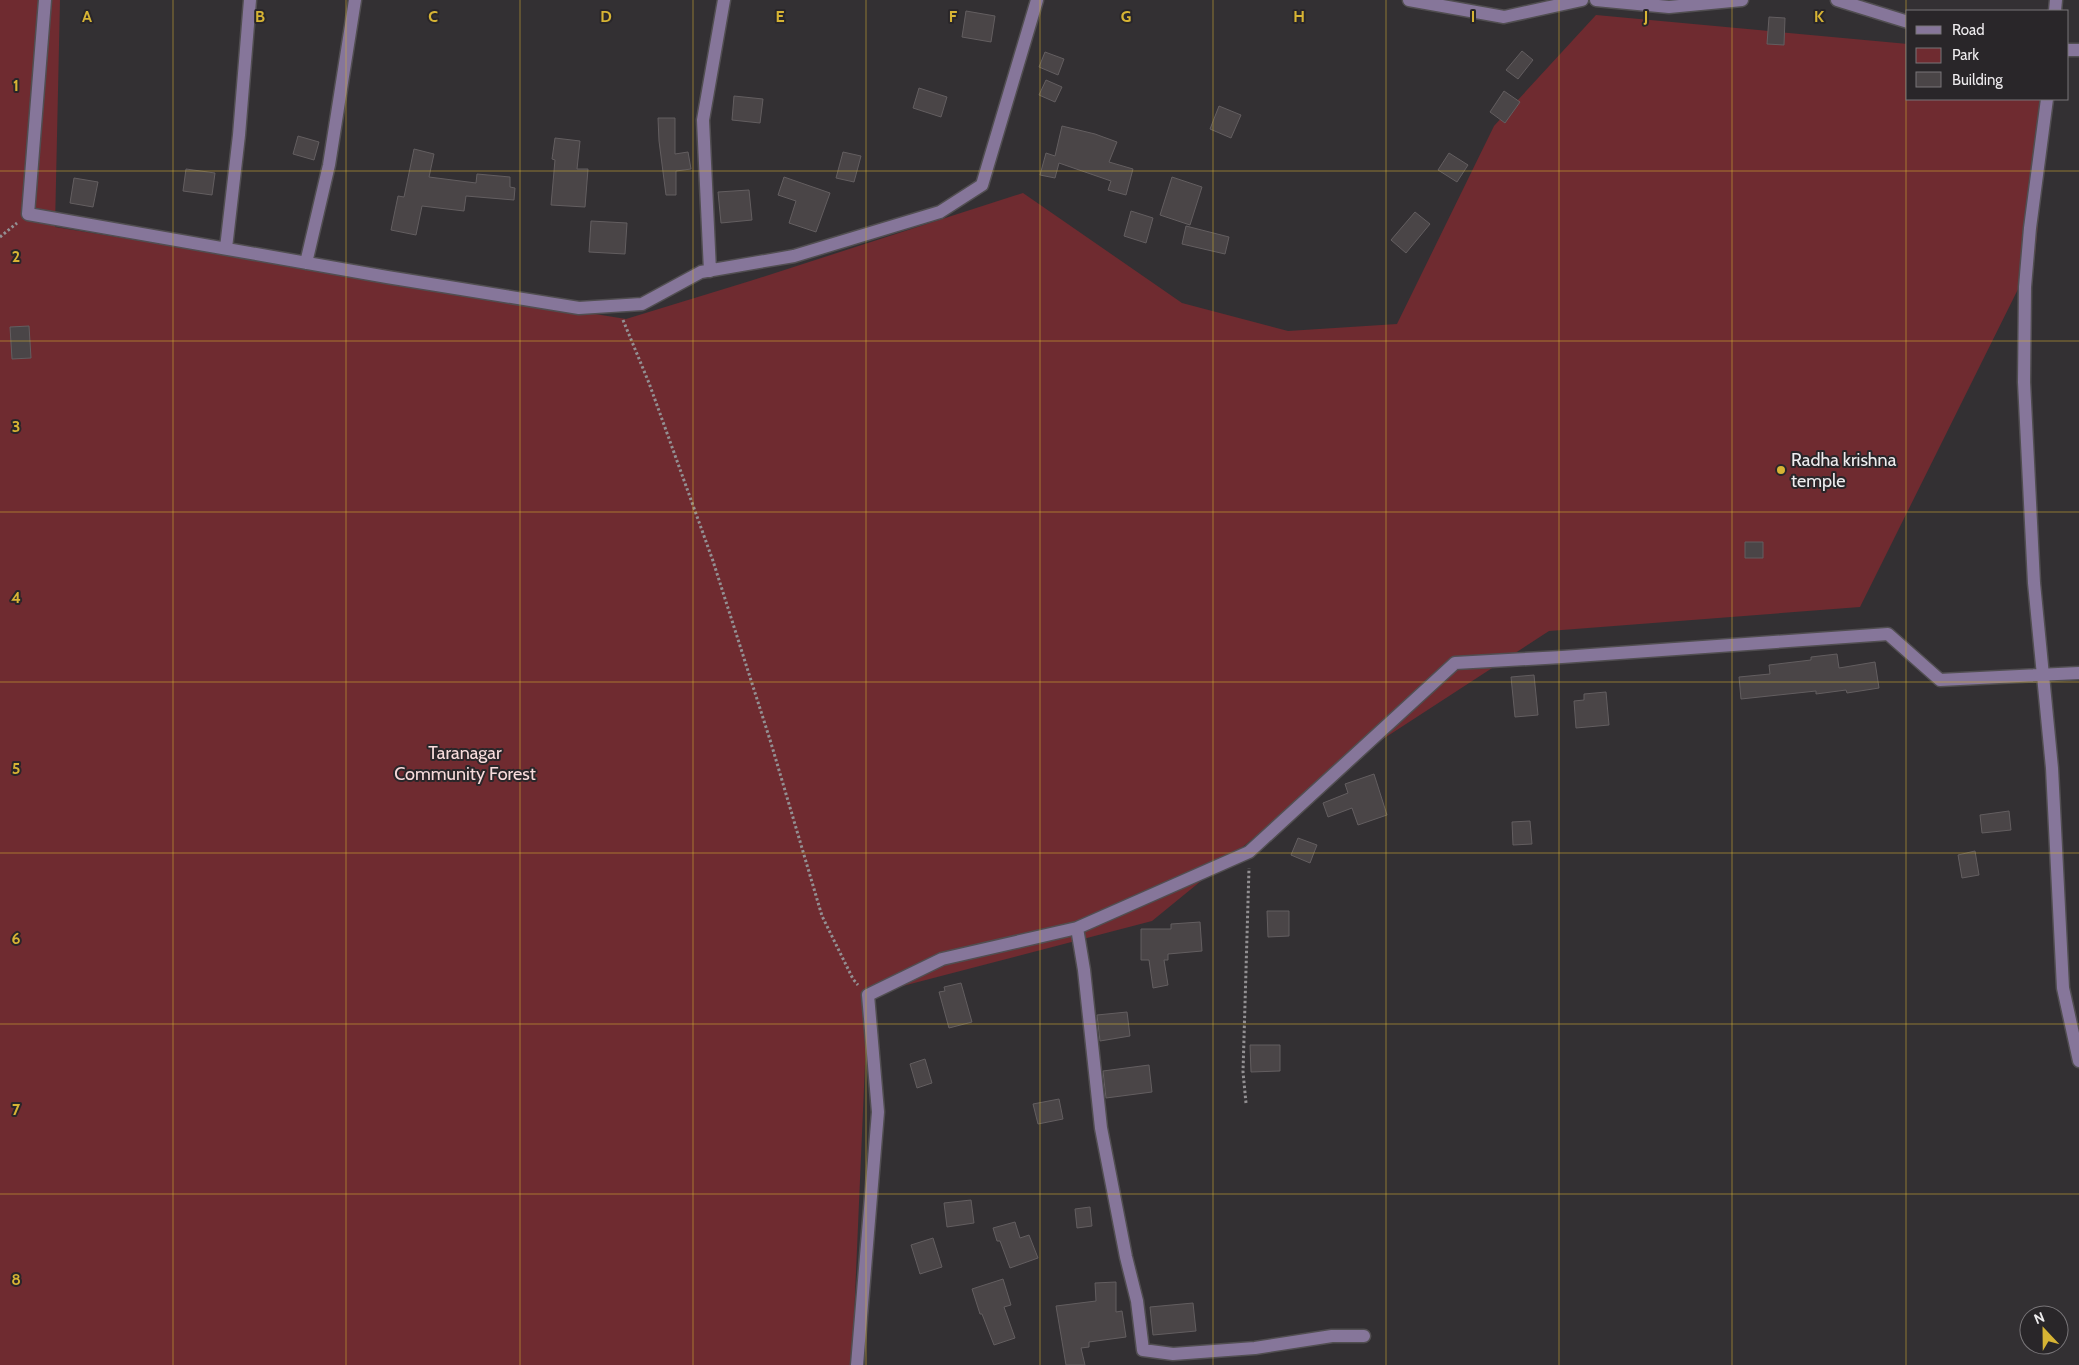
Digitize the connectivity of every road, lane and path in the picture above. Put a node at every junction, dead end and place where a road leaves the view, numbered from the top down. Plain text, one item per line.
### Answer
1 (45, 0) edge
2 (250, 0) edge
3 (355, 0) edge
4 (724, 0) edge
5 (1037, 0) edge
6 (1409, 0) edge
7 (1582, 0) edge
8 (1596, 0) edge
9 (1742, 0) edge
10 (1837, 0) edge
11 (1906, 21) edge
12 (2047, 100) edge
13 (28, 214) junction
14 (0, 237) edge
15 (226, 248) junction
16 (306, 263) junction
17 (710, 271) junction
18 (618, 305) junction
19 (2079, 673) edge
20 (2043, 674) junction
21 (1249, 852) junction
22 (1076, 928) junction
23 (868, 995) junction
24 (2079, 1061) edge
25 (1246, 1103) dead end
26 (1364, 1336) dead end
27 (857, 1365) edge

1 - 13 street
2 - 15 street
3 - 16 street
4 - 17 street
5 - 17 street
6 - 7 street
8 - 9 street
10 - 11 street
12 - 20 street
13 - 14 path
13 - 15 street
15 - 16 street
16 - 18 street
17 - 18 street
18 - 23 path
19 - 20 street
20 - 21 street
20 - 24 street
21 - 22 street
21 - 25 path
22 - 23 street
22 - 26 street
23 - 27 street

